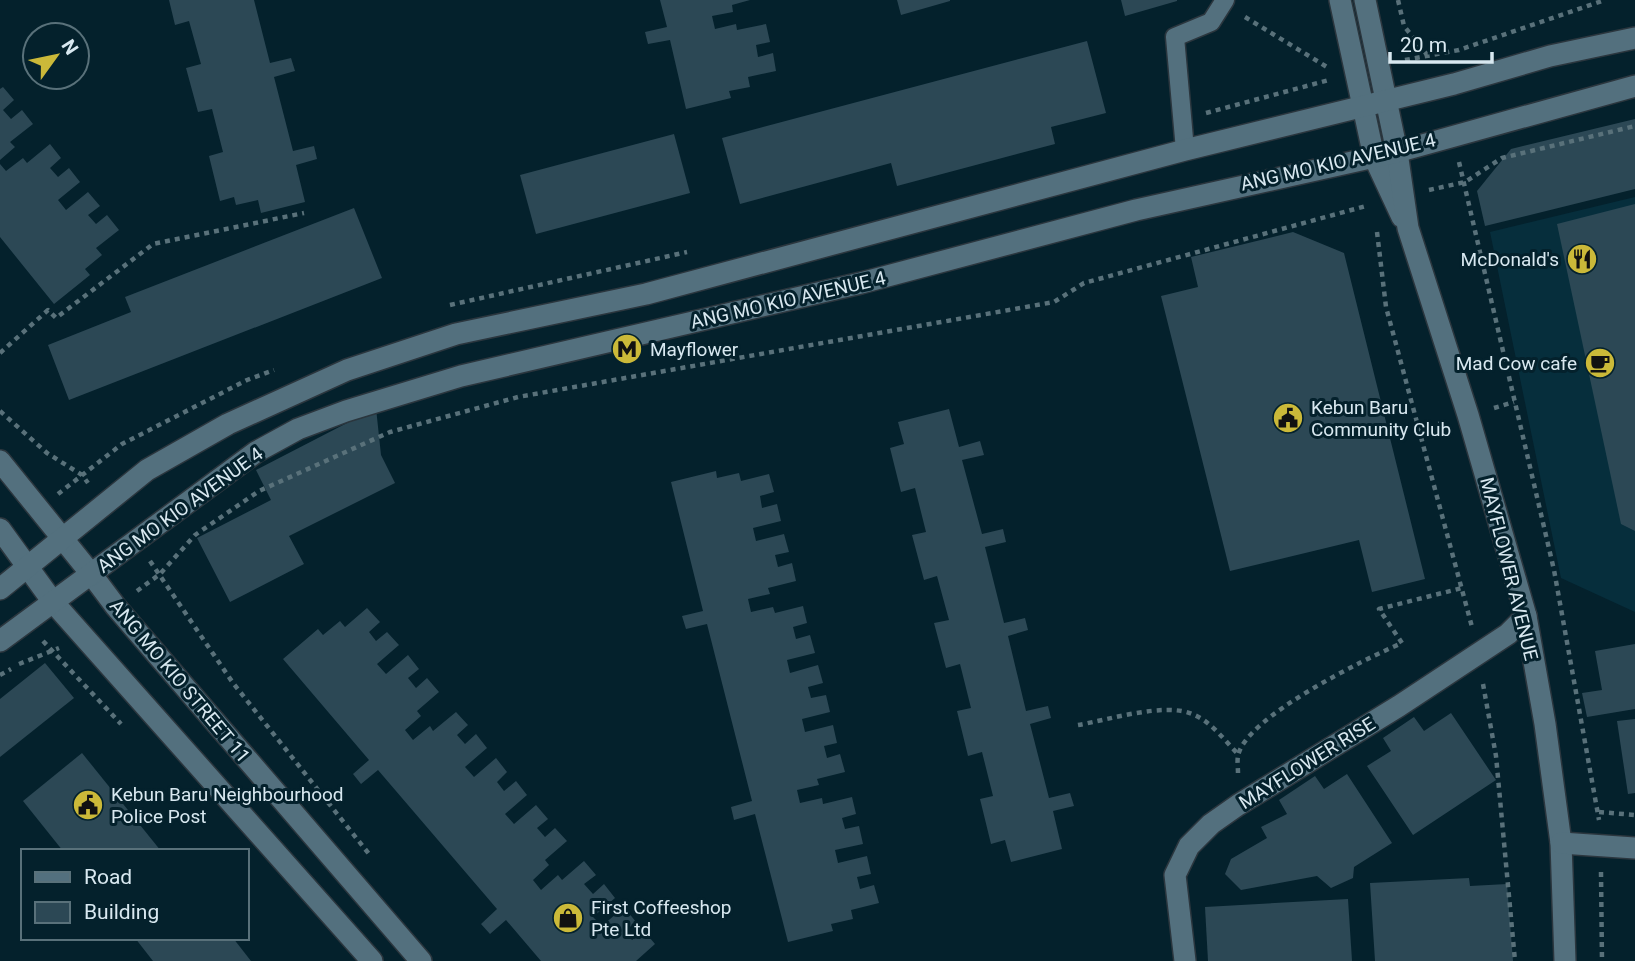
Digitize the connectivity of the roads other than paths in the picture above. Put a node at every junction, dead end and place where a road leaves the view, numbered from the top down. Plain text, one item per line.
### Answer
1 (1225, 0) edge
2 (1340, 0) edge
3 (1365, 0) edge
4 (1635, 38) edge
5 (1635, 86) edge
6 (1387, 99) junction
7 (1363, 106) junction
8 (1185, 150) junction
9 (1398, 152) junction
10 (1374, 157) junction
11 (1408, 228) junction
12 (0, 461) edge
13 (0, 529) edge
14 (62, 537) junction
15 (26, 567) junction
16 (92, 575) junction
17 (0, 589) edge
18 (53, 602) junction
19 (1526, 616) junction
20 (0, 641) edge
21 (1561, 843) junction
22 (1635, 848) edge
23 (372, 961) edge
24 (421, 961) edge
25 (1185, 961) edge
26 (1565, 961) edge

1 - 8 lane
2 - 7 main road
3 - 6 main road
4 - 6 main road, ANG MO KIO AVENUE 4
5 - 9 main road, ANG MO KIO AVENUE 4
6 - 7 main road, ANG MO KIO AVENUE 4
6 - 9 main road
7 - 8 main road, ANG MO KIO AVENUE 4
7 - 10 main road
8 - 14 main road, ANG MO KIO AVENUE 4
9 - 10 main road, ANG MO KIO AVENUE 4
9 - 11 main road
10 - 11 main road
10 - 16 main road, ANG MO KIO AVENUE 4
11 - 19 main road, MAYFLOWER AVENUE
12 - 14 main road, ANG MO KIO STREET 11
13 - 15 main road
14 - 15 main road, ANG MO KIO AVENUE 4
14 - 16 main road, ANG MO KIO STREET 11
15 - 17 main road, ANG MO KIO AVENUE 4
15 - 18 main road
16 - 18 main road, ANG MO KIO AVENUE 4
16 - 24 main road, ANG MO KIO STREET 11
18 - 20 main road, ANG MO KIO AVENUE 4
18 - 23 main road
19 - 21 main road, MAYFLOWER AVENUE
19 - 25 main road, MAYFLOWER RISE
21 - 22 main road
21 - 26 main road, MAYFLOWER AVENUE

